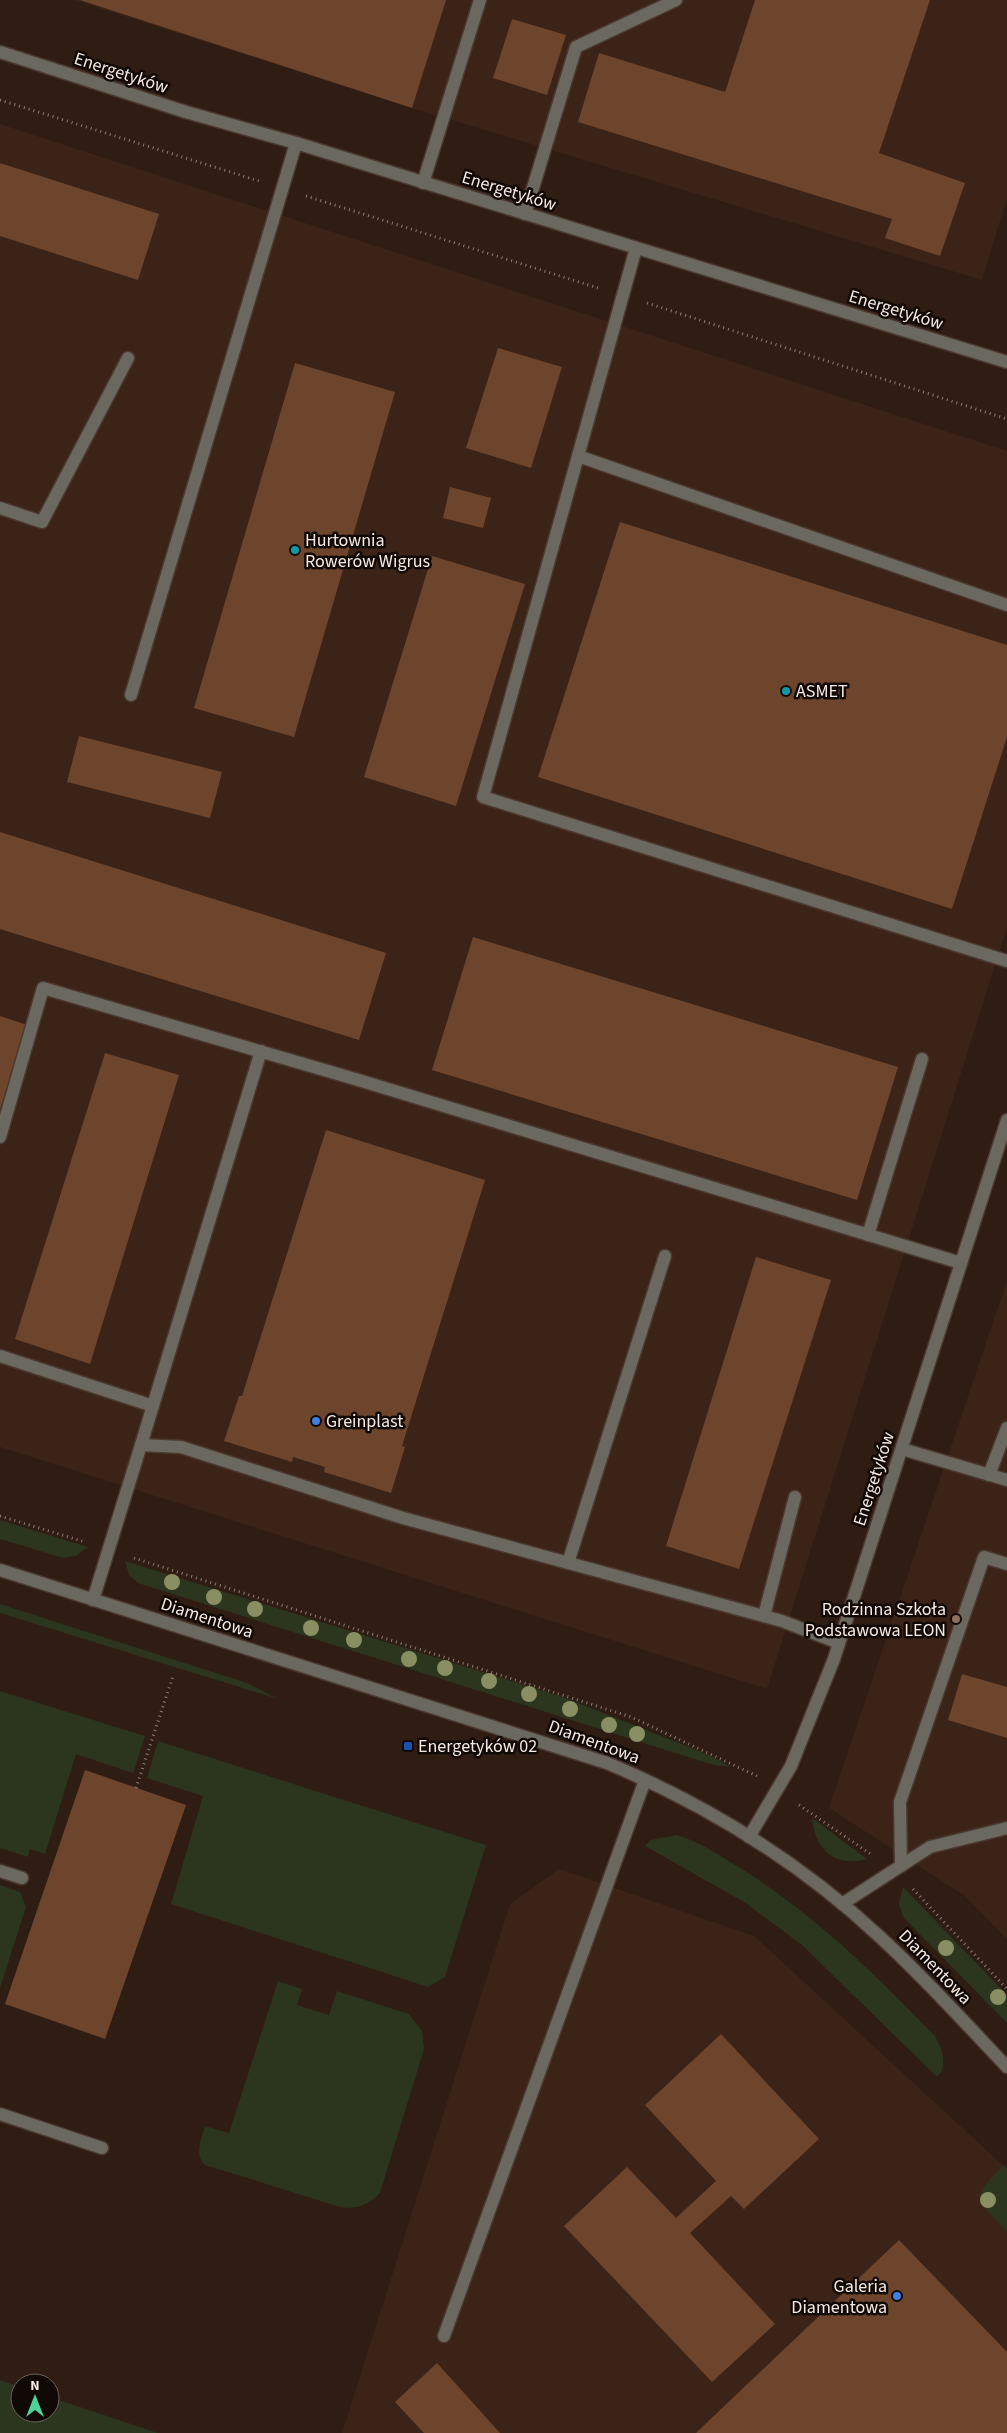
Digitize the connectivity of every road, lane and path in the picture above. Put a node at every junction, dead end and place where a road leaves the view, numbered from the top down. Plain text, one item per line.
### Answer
1 (480, 0) edge
2 (676, 0) edge
3 (0, 52) edge
4 (0, 100) edge
5 (296, 144) junction
6 (423, 183) junction
7 (282, 188) junction
8 (524, 214) junction
9 (636, 248) junction
10 (623, 296) junction
11 (128, 358) dead end
12 (1007, 362) edge
13 (1007, 419) edge
14 (578, 456) junction
15 (0, 508) edge
16 (1007, 605) edge
17 (131, 695) dead end
18 (1007, 961) edge
19 (261, 1051) junction
20 (922, 1059) dead end
21 (1007, 1120) edge
22 (0, 1137) edge
23 (1004, 1137) edge
24 (868, 1235) junction
25 (665, 1256) dead end
26 (961, 1263) junction
27 (0, 1356) edge
28 (153, 1406) junction
29 (1007, 1428) edge
30 (142, 1445) junction
31 (902, 1449) junction
32 (989, 1475) junction
33 (1007, 1480) edge
34 (795, 1497) dead end
35 (0, 1516) edge
36 (109, 1550) junction
37 (568, 1563) junction
38 (1007, 1564) edge
39 (0, 1570) edge
40 (93, 1600) junction
41 (764, 1616) junction
42 (839, 1643) junction
43 (172, 1676) dead end
44 (646, 1780) junction
45 (136, 1788) dead end
46 (779, 1788) junction
47 (1007, 1828) edge
48 (749, 1837) junction
49 (896, 1869) junction
50 (0, 1870) edge
51 (22, 1878) dead end
52 (842, 1904) junction
53 (1007, 1989) edge
54 (1007, 2067) edge
55 (0, 2114) edge
56 (102, 2148) dead end
57 (444, 2336) dead end

1 - 6 street
2 - 8 street
3 - 5 street, Energetyków
4 - 7 path
5 - 6 street, Energetyków
5 - 7 street
6 - 8 street, Energetyków
7 - 10 path
7 - 17 street
8 - 9 street, Energetyków
9 - 10 street
9 - 12 street, Energetyków
10 - 13 path
10 - 14 street
11 - 15 street
14 - 16 street
14 - 18 street
19 - 22 street
19 - 24 street
19 - 28 street
20 - 24 street
21 - 23 street, Energetyków
23 - 26 street, Energetyków
24 - 26 street
25 - 37 street
26 - 31 street, Energetyków
27 - 28 street
28 - 30 street
29 - 32 street
30 - 36 street
30 - 37 street
31 - 32 street
31 - 42 street, Energetyków
32 - 33 street
34 - 41 street
35 - 36 path
36 - 40 street
36 - 46 path
37 - 41 street
38 - 49 street
39 - 40 street, Diamentowa
40 - 44 street, Diamentowa
41 - 42 street
42 - 46 street, Energetyków
43 - 45 path
44 - 48 street, Diamentowa
44 - 57 street
46 - 48 street, Energetyków
46 - 49 path
47 - 49 street
48 - 52 street, Diamentowa
49 - 52 street
49 - 53 path
50 - 51 street
52 - 54 street, Diamentowa
55 - 56 street

